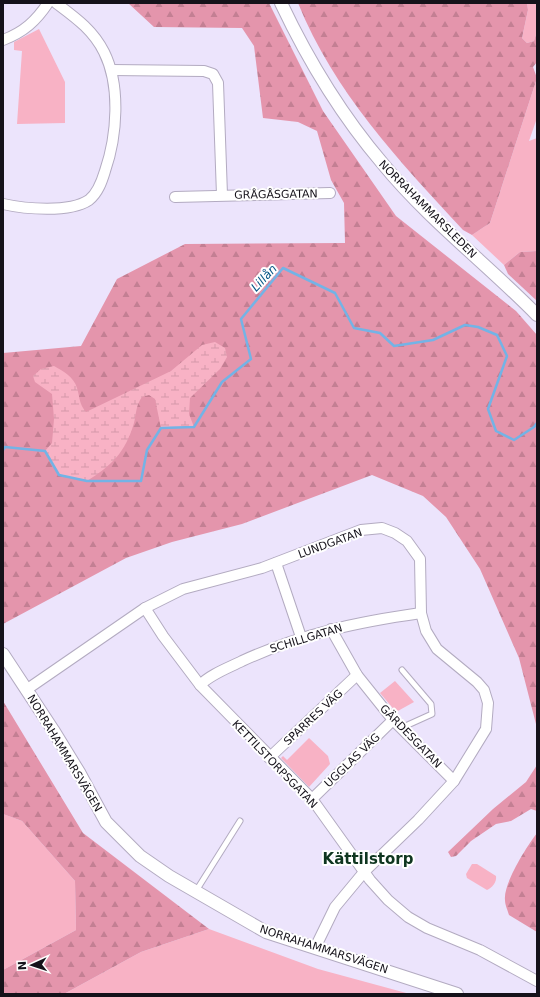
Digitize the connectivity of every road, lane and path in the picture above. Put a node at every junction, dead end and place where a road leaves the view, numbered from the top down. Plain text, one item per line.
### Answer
1 (48, 3) edge
2 (56, 3) edge
3 (281, 3) edge
4 (288, 3) edge
5 (295, 31) junction
6 (3, 40) edge
7 (111, 70) junction
8 (330, 193) dead end
9 (222, 195) junction
10 (175, 197) dead end
11 (3, 204) edge
12 (537, 315) edge
13 (276, 563) junction
14 (144, 608) junction
15 (421, 613) junction
16 (331, 629) junction
17 (301, 637) junction
18 (4, 659) edge
19 (402, 670) dead end
20 (357, 675) junction
21 (200, 685) junction
22 (26, 690) junction
23 (393, 720) junction
24 (401, 728) junction
25 (269, 758) junction
26 (454, 781) junction
27 (312, 799) junction
28 (240, 821) dead end
29 (364, 872) junction
30 (195, 892) junction
31 (314, 948) junction
32 (537, 981) edge
33 (457, 994) edge

1 - 6 street
2 - 7 street
3 - 5 street, NORRAHAMMARSLEDEN
4 - 5 street, NORRAHAMMARSLEDEN
5 - 12 street, NORRAHAMMARSLEDEN
7 - 9 street
7 - 11 street
8 - 9 street, GRÅGÅSGATAN
9 - 10 street, GRÅGÅSGATAN
13 - 14 street, LUNDGATAN
13 - 15 street, LUNDGATAN
13 - 17 street
14 - 21 street, KETTILSTORPSGATAN
14 - 22 street, LUNDGATAN
15 - 16 street, SCHILLGATAN
15 - 26 street, LUNDGATAN
16 - 17 street, SCHILLGATAN
16 - 20 street, GÄRDESGATAN
17 - 21 street, SCHILLGATAN
18 - 22 street, NORRAHAMMARSVÄGEN
19 - 24 lane
20 - 23 street, GÄRDESGATAN
20 - 25 street, SPARRES VÄG
21 - 25 street, KETTILSTORPSGATAN
22 - 30 street, NORRAHAMMARSVÄGEN
23 - 24 street, GÄRDESGATAN
23 - 27 street, UGGLAS VÄG
24 - 26 street, GÄRDESGATAN
25 - 27 street, KETTILSTORPSGATAN
26 - 29 street, LUNDGATAN
27 - 29 street, KETTILSTORPSGATAN
28 - 30 lane
29 - 31 street, LUNDGATAN
29 - 32 street, KETTILSTORPSGATAN
30 - 31 street, NORRAHAMMARSVÄGEN
31 - 33 street, NORRAHAMMARSVÄGEN

